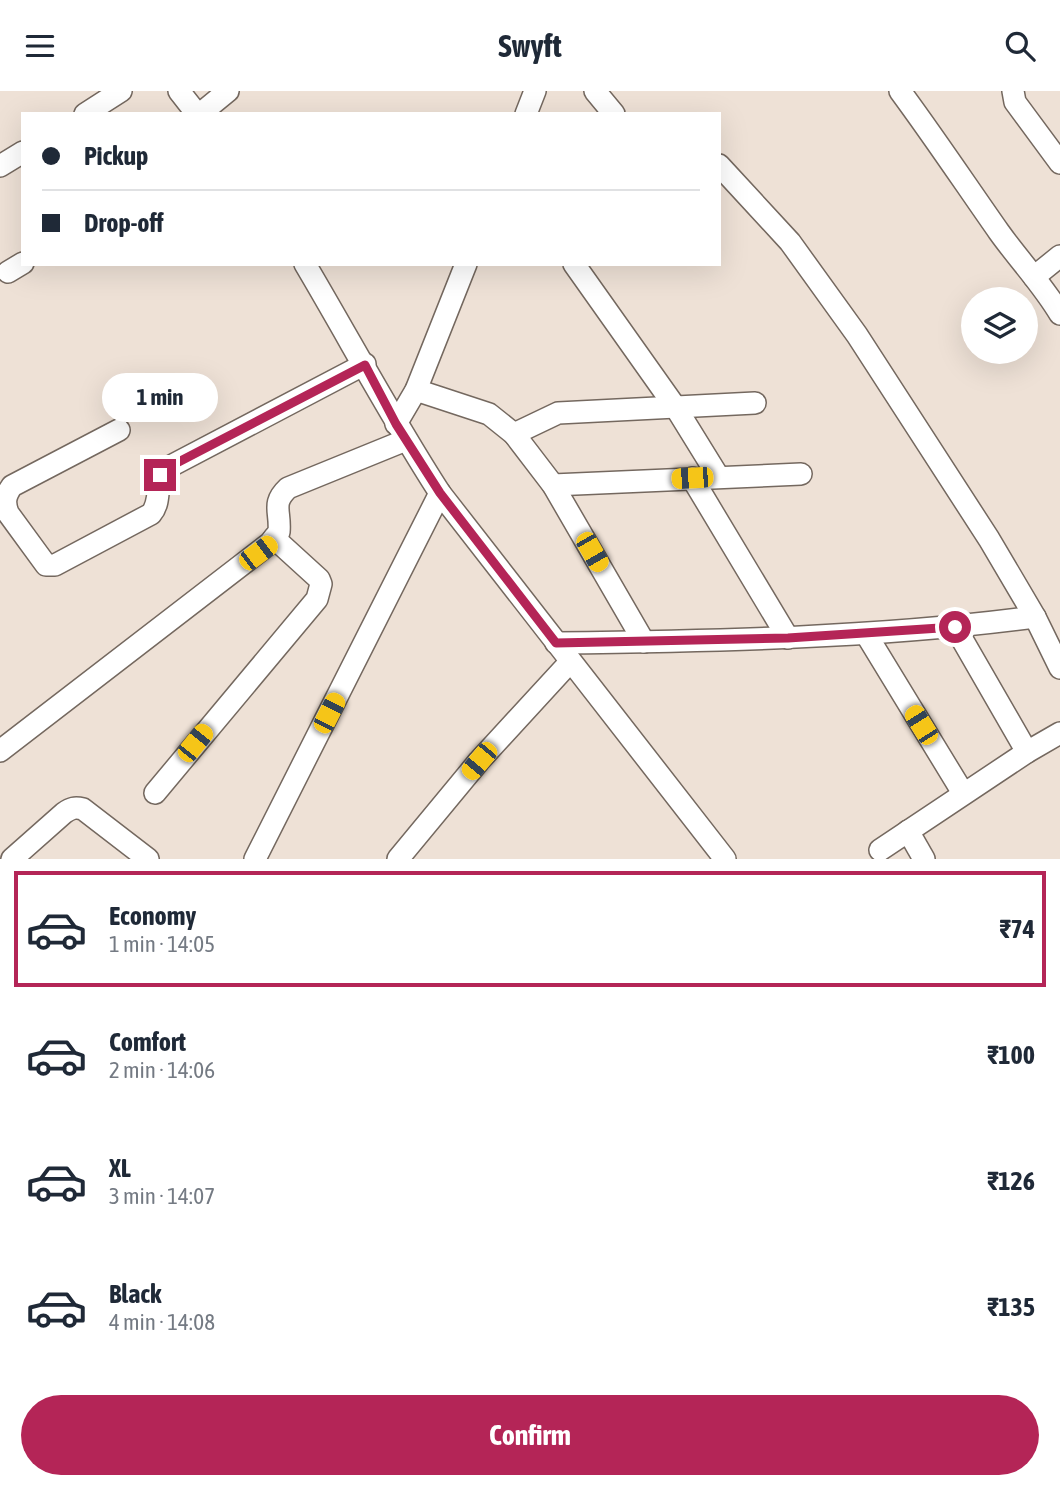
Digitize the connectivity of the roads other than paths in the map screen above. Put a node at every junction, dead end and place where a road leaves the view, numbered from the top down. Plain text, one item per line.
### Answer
1 (121, 91) edge
2 (179, 91) edge
3 (228, 91) edge
4 (535, 91) edge
5 (595, 91) edge
6 (900, 91) edge
7 (1013, 91) edge
8 (88, 112) edge
9 (196, 112) edge
10 (201, 112) edge
11 (527, 112) edge
12 (612, 112) edge
13 (21, 153) edge
14 (1060, 163) edge
15 (0, 166) edge
16 (721, 167) edge
17 (1060, 255) edge
18 (306, 266) edge
19 (465, 266) edge
20 (575, 266) edge
21 (1034, 277) junction
22 (1060, 314) edge
23 (365, 365) junction
24 (416, 390) junction
25 (755, 403) dead end
26 (676, 408) junction
27 (119, 430) dead end
28 (401, 432) junction
29 (514, 434) junction
30 (801, 474) dead end
31 (718, 476) junction
32 (692, 478) junction
33 (553, 485) junction
34 (440, 493) junction
35 (274, 538) junction
36 (1035, 617) junction
37 (955, 627) junction
38 (866, 634) junction
39 (788, 638) junction
40 (644, 642) junction
41 (556, 643) junction
42 (570, 662) junction
43 (1060, 668) edge
44 (1060, 733) edge
45 (0, 751) edge
46 (1027, 751) junction
47 (155, 793) dead end
48 (963, 793) junction
49 (908, 831) junction
50 (880, 850) dead end
51 (12, 859) edge
52 (148, 859) edge
53 (256, 859) edge
54 (398, 859) edge
55 (725, 859) edge
56 (924, 859) edge

1 - 8 street
2 - 9 street
3 - 10 street
4 - 11 street
5 - 12 street
6 - 21 street
7 - 14 street
13 - 15 street
16 - 36 street
17 - 21 street
18 - 23 street
19 - 24 street
20 - 26 street
21 - 22 street
23 - 27 street
23 - 28 street
24 - 28 street
24 - 29 street
25 - 26 street
26 - 29 street
26 - 31 street
28 - 34 street
28 - 35 street
29 - 33 street
30 - 31 street
31 - 32 street
32 - 33 street
32 - 39 street
33 - 40 street
34 - 41 street
34 - 53 street
35 - 45 street
35 - 47 street
36 - 37 street
36 - 43 street
37 - 38 street
37 - 46 street
38 - 39 street
38 - 48 street
39 - 40 street
40 - 41 street
41 - 42 street
42 - 54 street
42 - 55 street
44 - 46 street
46 - 48 street
48 - 49 street
49 - 50 street
49 - 56 street
51 - 52 street

